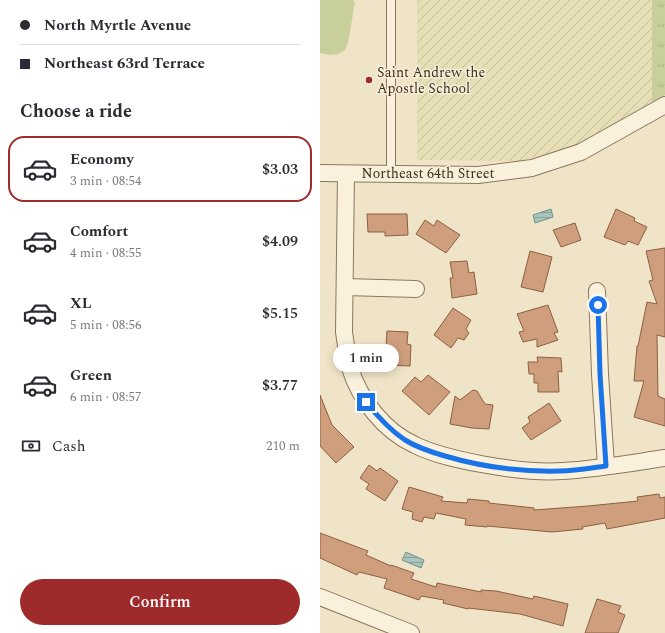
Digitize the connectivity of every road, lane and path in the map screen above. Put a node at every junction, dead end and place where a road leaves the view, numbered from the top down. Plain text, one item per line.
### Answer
1 (391, 0) edge
2 (665, 105) edge
3 (320, 173) edge
4 (346, 174) junction
5 (391, 174) junction
6 (345, 287) junction
7 (416, 289) dead end
8 (597, 291) dead end
9 (665, 458) edge
10 (606, 466) junction
11 (320, 597) edge
12 (411, 633) edge

1 - 5 lane
2 - 5 street, Northeast 64th Street
3 - 4 street, Northeast 64th Street
4 - 5 street, Northeast 64th Street
4 - 6 street
6 - 7 street
6 - 10 street
8 - 10 street
9 - 10 street
11 - 12 street

